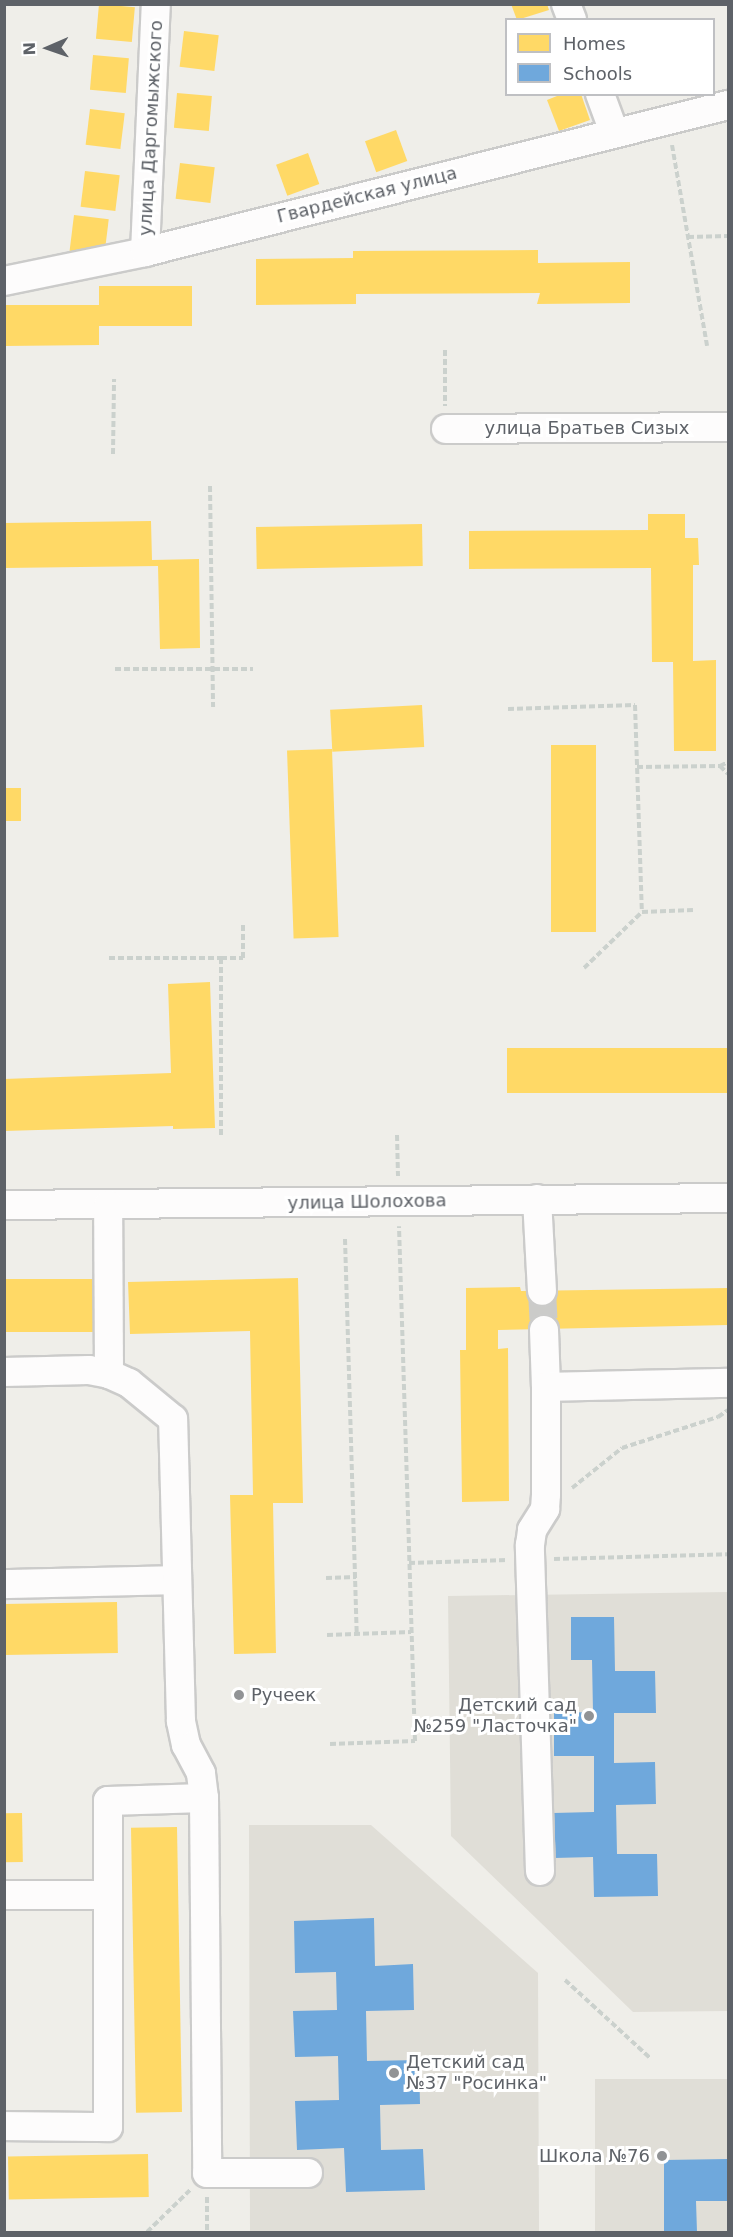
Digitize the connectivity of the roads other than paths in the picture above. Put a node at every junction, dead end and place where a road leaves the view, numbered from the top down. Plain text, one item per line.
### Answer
1 (156, 4) edge
2 (601, 96) edge
3 (729, 105) edge
4 (614, 132) junction
5 (145, 252) junction
6 (4, 281) edge
7 (729, 427) edge
8 (446, 429) road end
9 (729, 1198) edge
10 (537, 1199) junction
11 (108, 1204) junction
12 (4, 1205) edge
13 (542, 1291) tunnel mouth
14 (544, 1330) tunnel mouth
15 (4, 1372) edge
16 (109, 1374) junction
17 (729, 1383) edge
18 (546, 1387) junction
19 (177, 1580) junction
20 (4, 1584) edge
21 (204, 1798) junction
22 (540, 1871) dead end
23 (4, 1895) edge
24 (108, 1895) junction
25 (4, 2126) edge
26 (308, 2173) dead end

1 - 5 street, улица Даргомыжского
2 - 4 street
3 - 4 street, Гвардейская улица
4 - 5 street, Гвардейская улица
5 - 6 street, Гвардейская улица
7 - 8 street, улица Братьев Сизых
9 - 10 street, улица Шолохова
10 - 11 street, улица Шолохова
10 - 13 street
11 - 12 street, улица Шолохова
11 - 16 street
14 - 18 street
15 - 16 street
16 - 19 street
17 - 18 street
18 - 22 street
19 - 20 street
19 - 21 street
21 - 24 street
21 - 26 street
23 - 24 street
24 - 25 street

